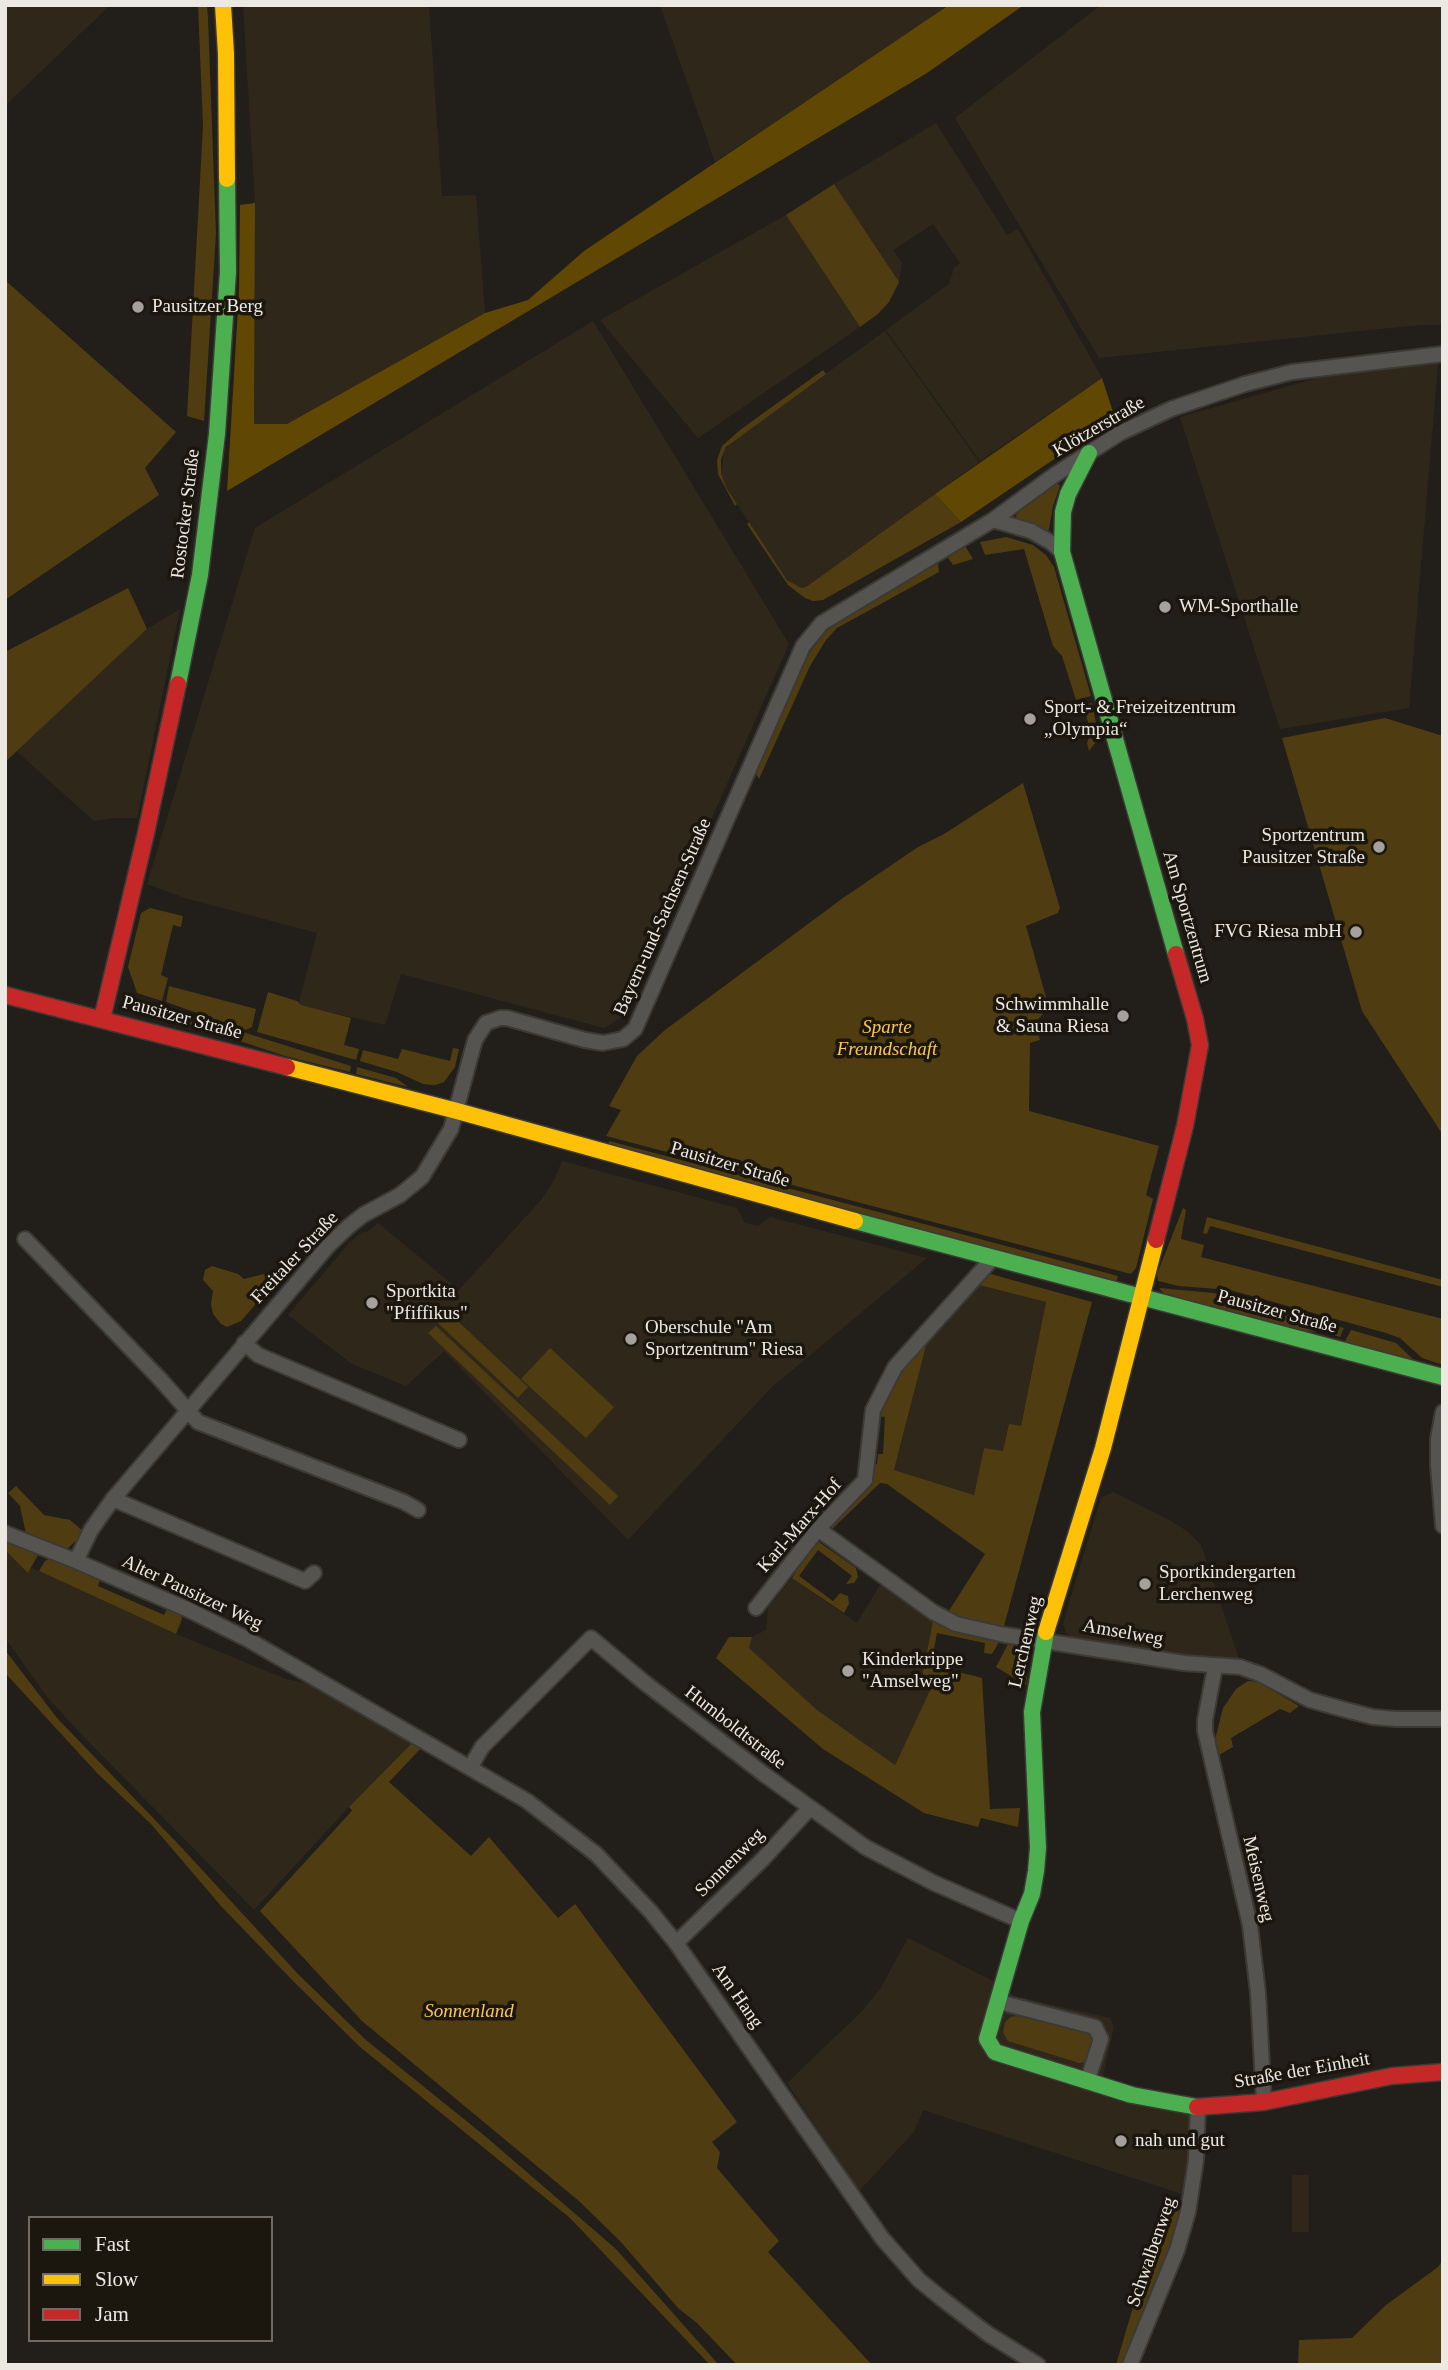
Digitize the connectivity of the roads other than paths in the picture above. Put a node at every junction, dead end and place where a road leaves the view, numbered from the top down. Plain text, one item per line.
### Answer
1 (223, 5) edge
2 (1443, 354) edge
3 (1089, 453) junction
4 (993, 520) junction
5 (1062, 552) junction
6 (814, 631) joint
7 (5, 995) edge
8 (102, 1019) junction
9 (457, 1111) junction
10 (25, 1239) dead end
11 (992, 1259) junction
12 (1141, 1297) junction
13 (244, 1343) junction
14 (1443, 1377) edge
15 (188, 1409) junction
16 (1443, 1412) edge
17 (459, 1440) dead end
18 (113, 1499) junction
19 (418, 1510) dead end
20 (1443, 1526) edge
21 (818, 1529) junction
22 (5, 1533) edge
23 (76, 1561) junction
24 (314, 1573) dead end
25 (756, 1608) dead end
26 (1044, 1641) junction
27 (1215, 1667) junction
28 (355, 1702) joint
29 (1443, 1719) edge
30 (470, 1768) junction
31 (809, 1809) junction
32 (1021, 1921) junction
33 (676, 1943) junction
34 (999, 2002) junction
35 (987, 2039) joint
36 (1443, 2071) edge
37 (1082, 2080) junction
38 (1264, 2102) junction
39 (1198, 2107) junction
40 (1038, 2365) edge
41 (1130, 2365) edge

1 - 8 street, Rostocker Straße
2 - 3 street, Klötzerstraße
3 - 4 street, Klötzerstraße
3 - 5 street, Am Sportzentrum
4 - 5 street
4 - 6 street, Klötzerstraße
5 - 12 street, Am Sportzentrum
6 - 9 street, Bayern-und-Sachsen-Straße
7 - 8 street, Pausitzer Straße
8 - 9 street, Pausitzer Straße
9 - 11 street, Pausitzer Straße
9 - 13 street, Freitaler Straße
10 - 15 street
11 - 12 street, Pausitzer Straße
11 - 21 street, Karl-Marx-Hof
12 - 14 street, Pausitzer Straße
12 - 26 street, Lerchenweg
13 - 15 street, Freitaler Straße
13 - 17 street
15 - 18 street, Freitaler Straße
15 - 19 street
16 - 20 street
18 - 23 street, Freitaler Straße
18 - 24 street
21 - 25 street, Karl-Marx-Hof
21 - 26 street, Amselweg
22 - 23 street, Alter Pausitzer Weg
23 - 28 street, Alter Pausitzer Weg
26 - 27 street, Amselweg
26 - 32 street, Lerchenweg
27 - 29 street, Amselweg
27 - 38 street, Meisenweg
28 - 30 street, Am Hang
30 - 31 street, Humboldtstraße
30 - 33 street, Am Hang
31 - 32 street, Humboldtstraße
31 - 33 street, Sonnenweg
32 - 34 street, Lerchenweg
33 - 40 street, Am Hang
34 - 35 street, Lerchenweg
34 - 37 street
35 - 37 street, Straße der Einheit
36 - 38 street, Straße der Einheit
37 - 39 street, Straße der Einheit
38 - 39 street, Straße der Einheit
39 - 41 street, Schwalbenweg

